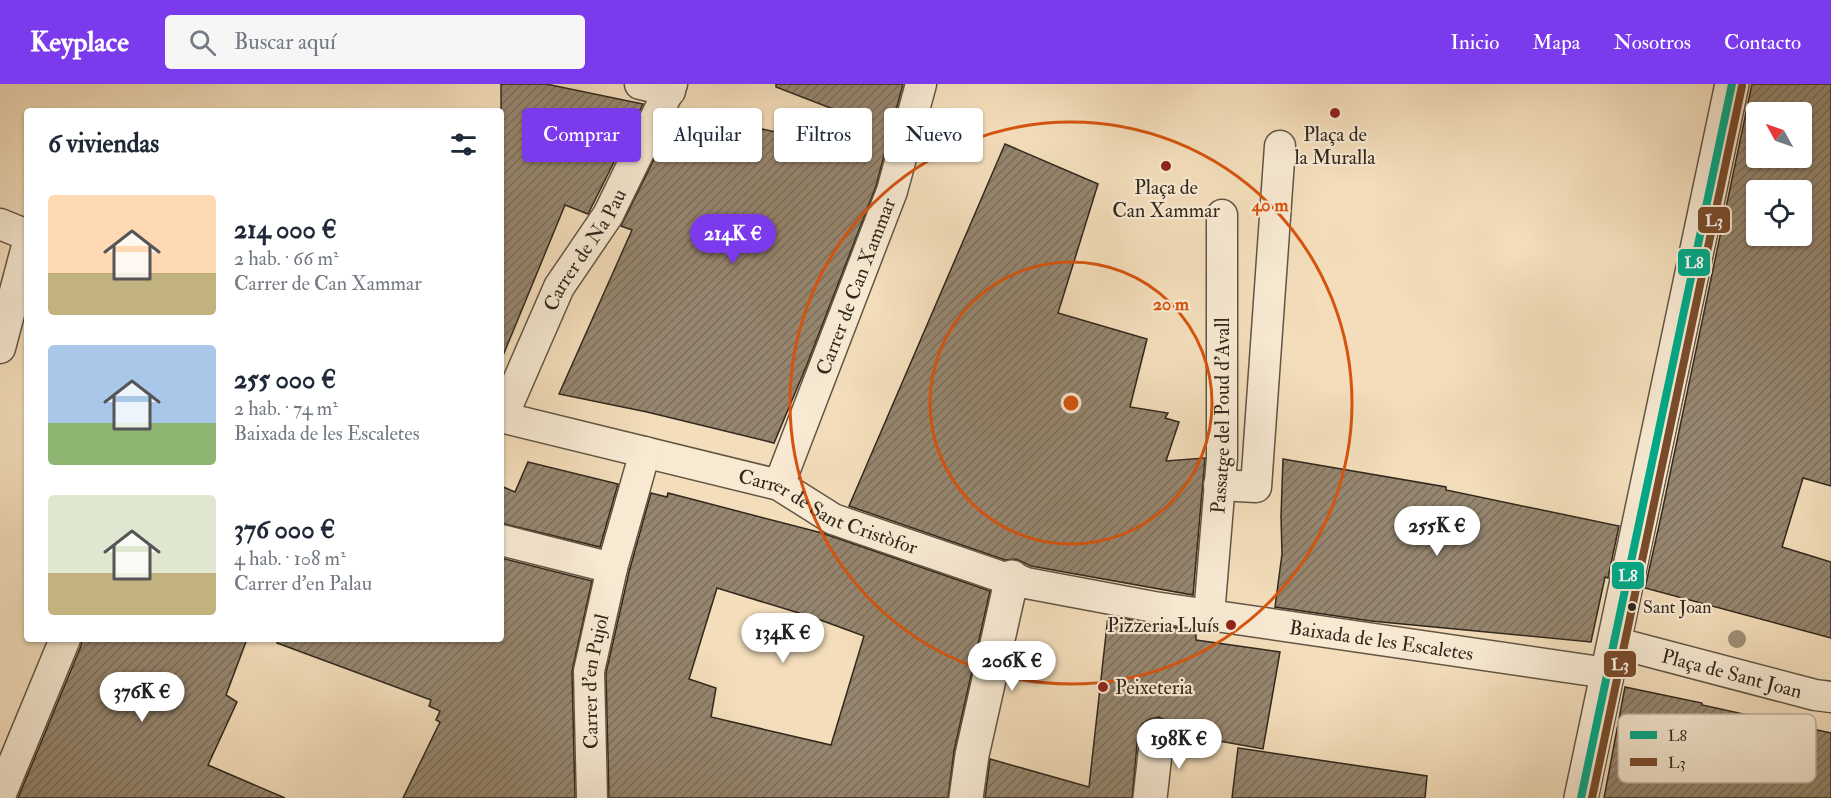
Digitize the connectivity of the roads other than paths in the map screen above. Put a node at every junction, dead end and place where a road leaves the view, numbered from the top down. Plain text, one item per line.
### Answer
1 (640, 84) edge
2 (921, 84) edge
3 (1732, 84) edge
4 (671, 87) edge
5 (1280, 146) dead end
6 (1222, 215) dead end
7 (0, 224) edge
8 (24, 234) edge
9 (24, 257) edge
10 (0, 348) edge
11 (504, 413) edge
12 (504, 418) edge
13 (645, 452) junction
14 (779, 485) junction
15 (1219, 485) junction
16 (504, 541) edge
17 (612, 568) junction
18 (1012, 577) junction
19 (1154, 607) joint
20 (1209, 615) junction
21 (64, 642) edge
22 (1610, 657) junction
23 (1823, 696) edge
24 (1157, 736) dead end
25 (0, 796) edge
26 (592, 798) edge
27 (966, 798) edge
28 (1150, 798) edge
29 (1581, 798) edge

1 - 4 street
2 - 14 street, Carrer de Can Xammar
3 - 22 street
4 - 11 street, Carrer de Na Pau
5 - 15 street
6 - 15 street, Passatge del Poud d'Avall
7 - 8 street
9 - 10 street
12 - 13 street, Carrer de Sant Cristòfor
13 - 14 street, Carrer de Sant Cristòfor
13 - 17 street, Carrer d'en Pujol
14 - 18 street, Carrer de Sant Cristòfor
15 - 20 street, Passatge del Poud d'Avall
16 - 17 street
17 - 26 street, Carrer d'en Pujol
18 - 19 street, Carrer de Sant Cristòfor
18 - 27 street
19 - 20 street, Baixada de les Escaletes
20 - 22 street, Baixada de les Escaletes
21 - 25 street
22 - 23 street, Plaça de Sant Joan
22 - 29 street
24 - 28 street

